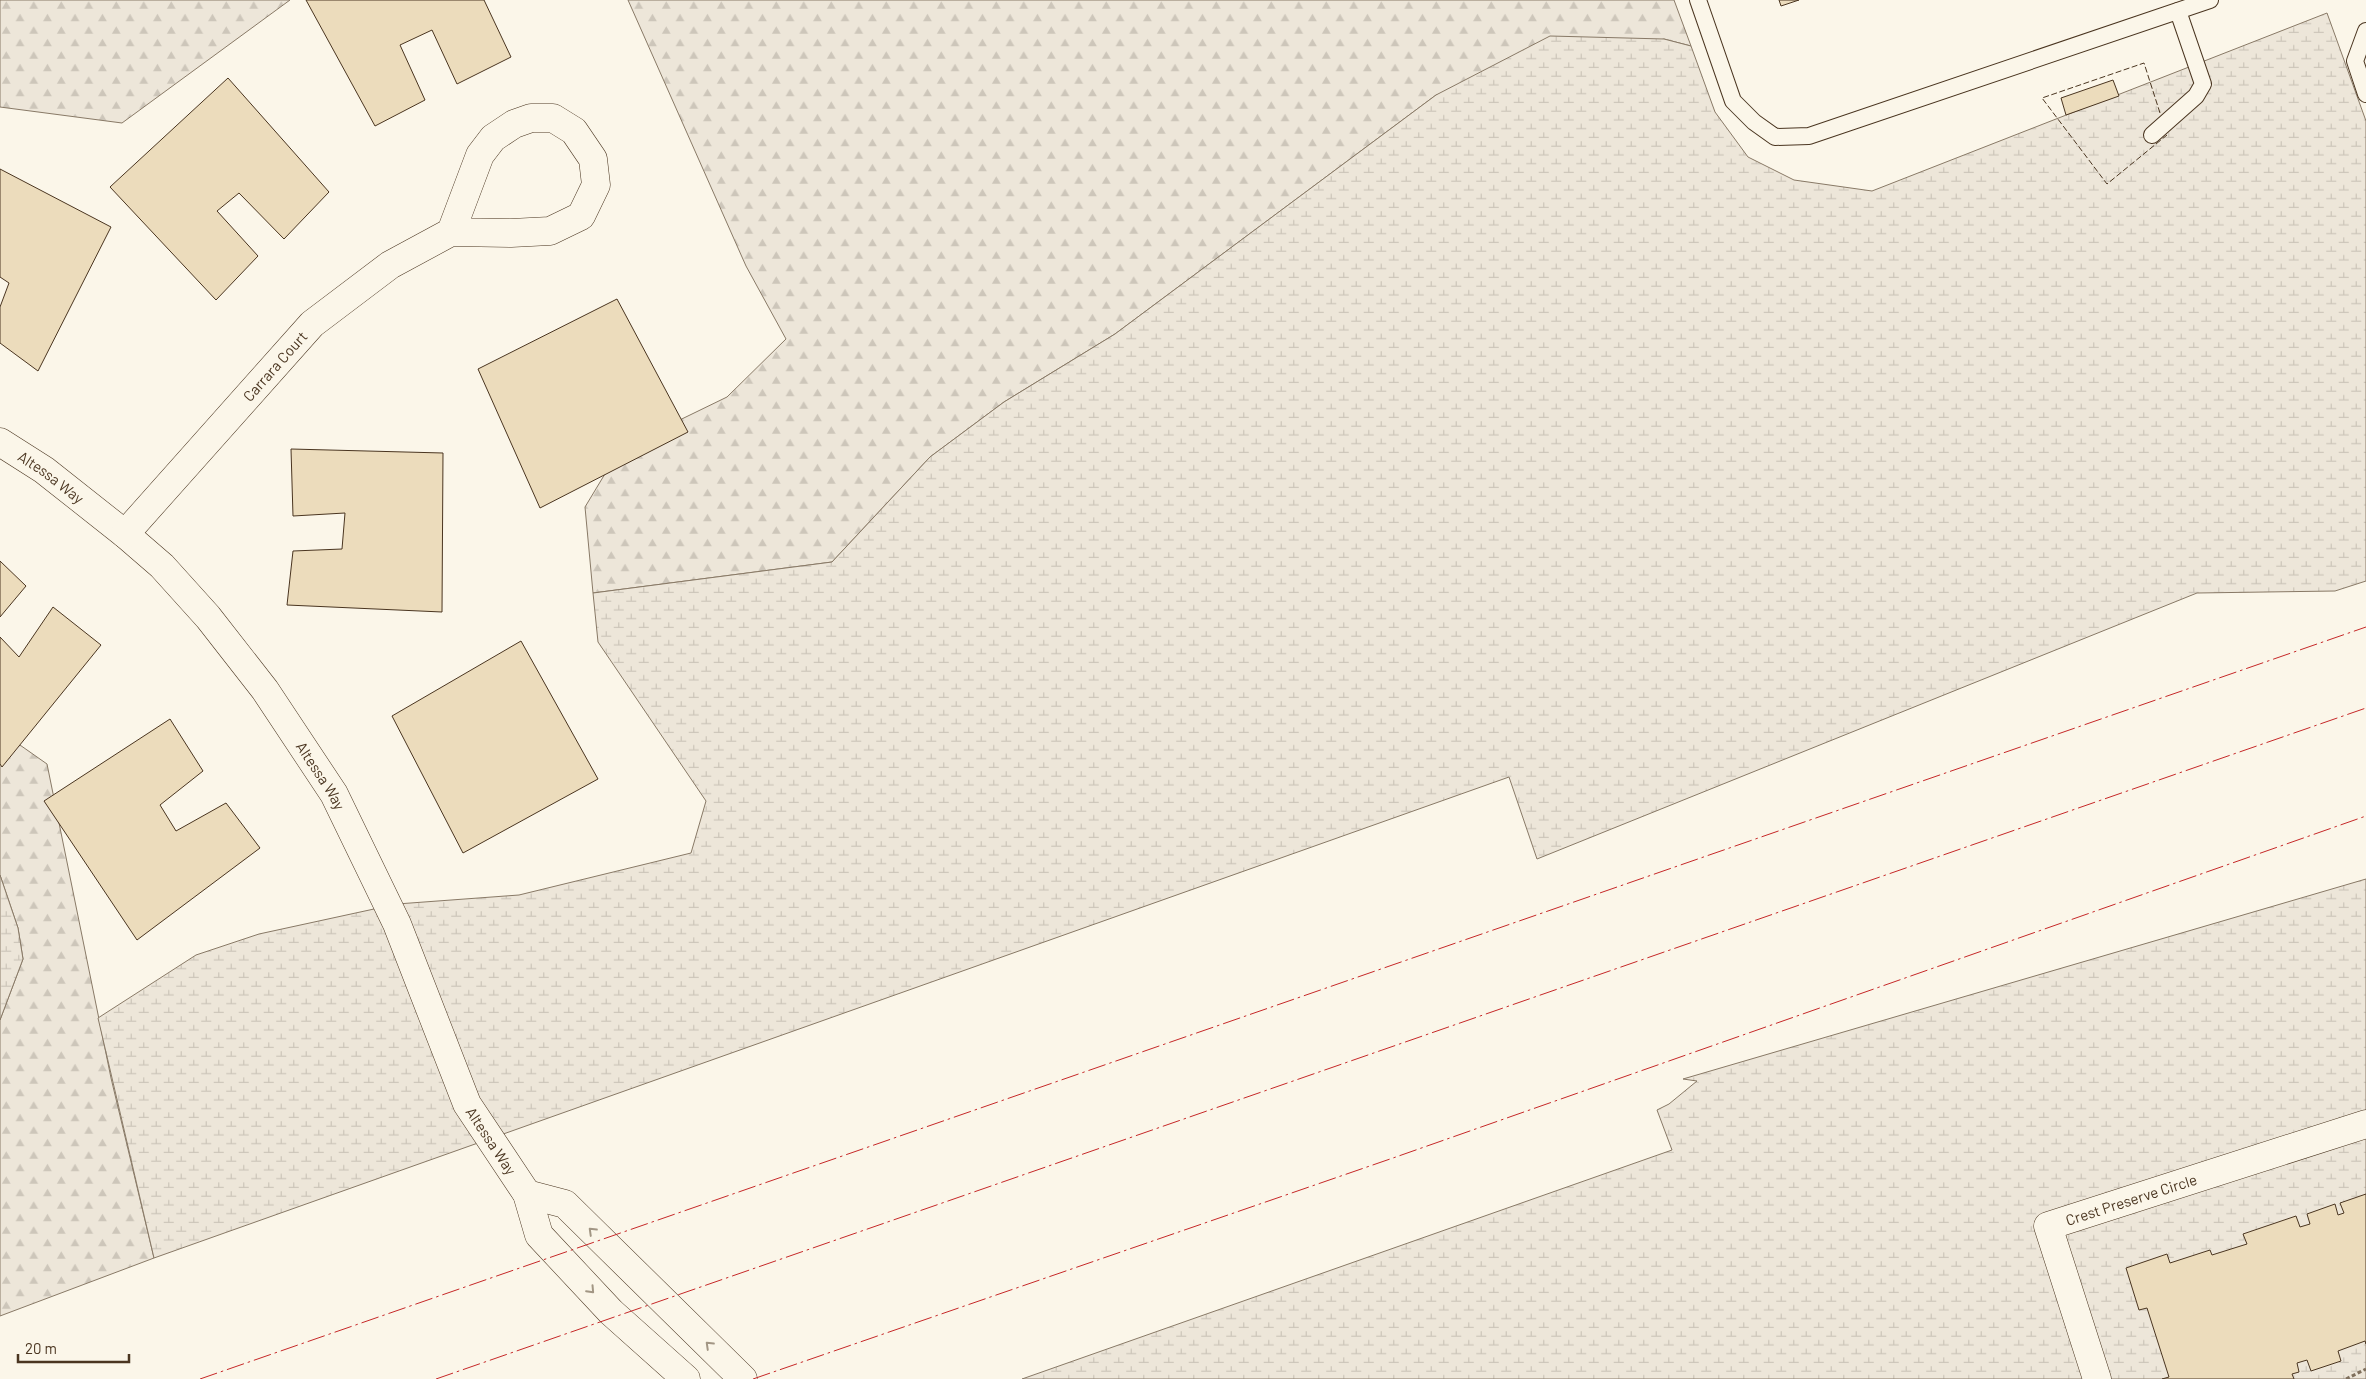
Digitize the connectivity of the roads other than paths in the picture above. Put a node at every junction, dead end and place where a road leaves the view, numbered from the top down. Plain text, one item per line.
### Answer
1 (1698, 0) edge
2 (2210, 0) edge
3 (2178, 11) junction
4 (2366, 31) edge
5 (2366, 94) edge
6 (2152, 135) dead end
7 (451, 232) junction
8 (0, 442) edge
9 (125, 534) junction
10 (2366, 1124) edge
11 (527, 1194) junction
12 (686, 1379) edge
13 (743, 1379) edge
14 (2097, 1379) edge

1 - 3 lane
2 - 3 lane
3 - 6 lane
4 - 5 lane
7 - 7 street, Carrara Court
7 - 9 street, Carrara Court
8 - 9 street, Altessa Way
9 - 11 street, Altessa Way
10 - 14 street, Crest Preserve Circle
11 -> 12 street, Altessa Way
13 -> 11 street

